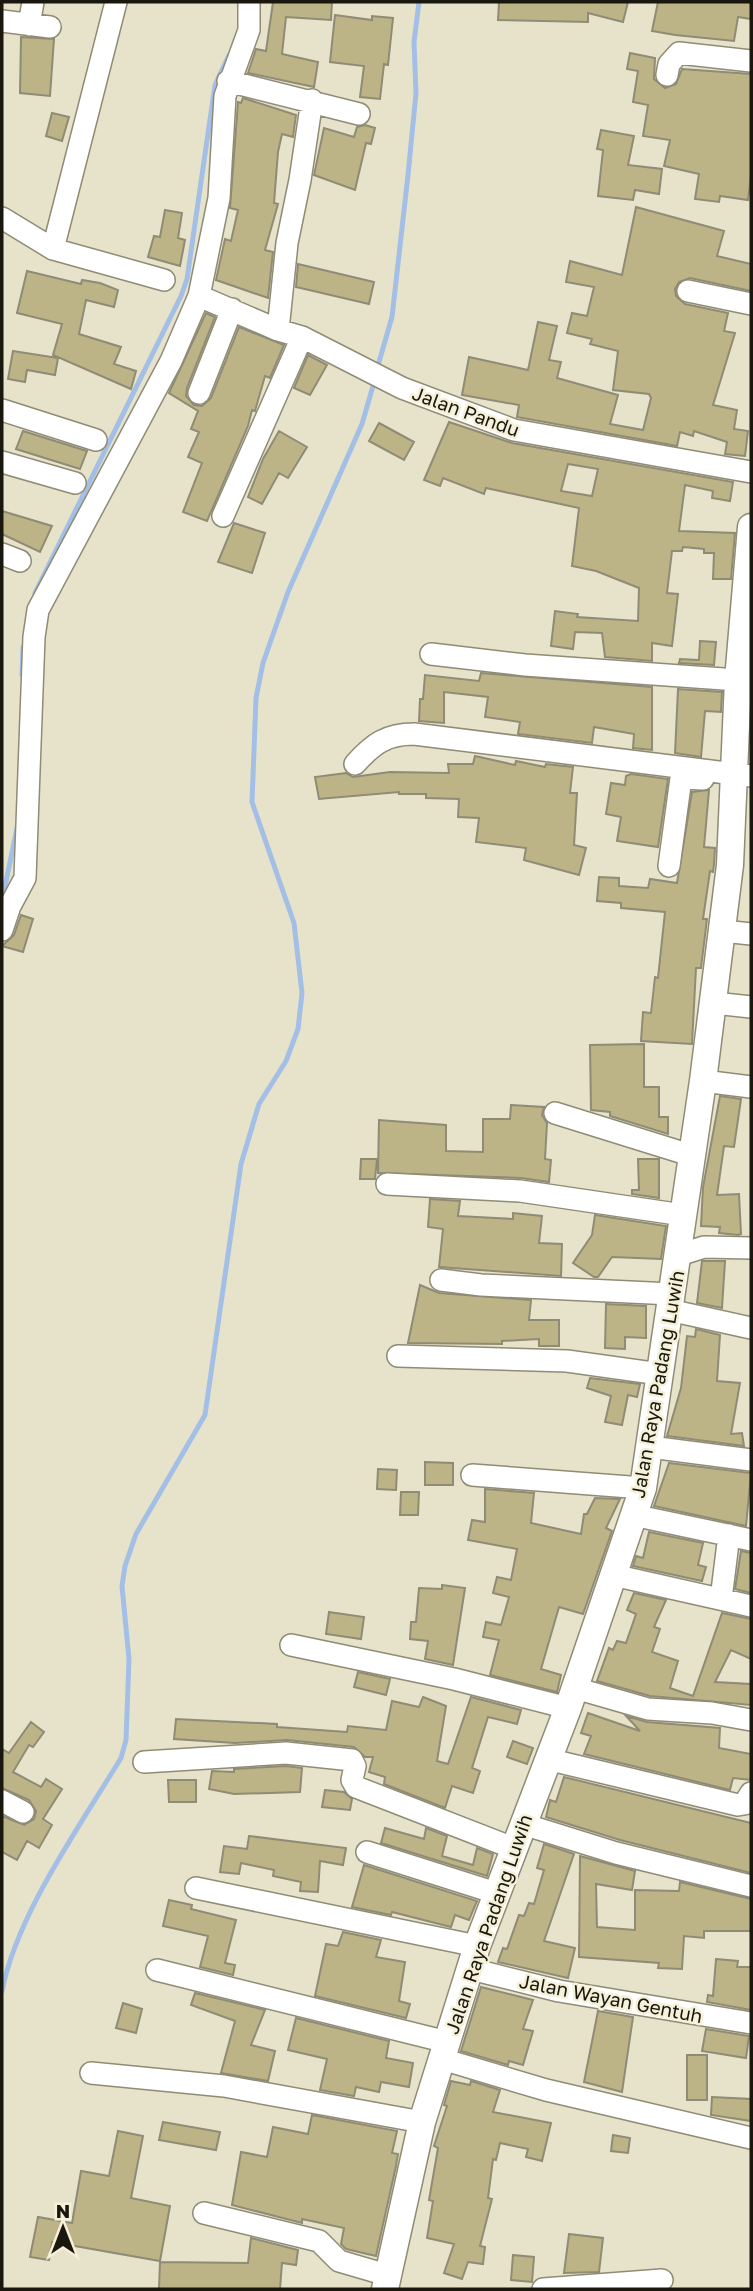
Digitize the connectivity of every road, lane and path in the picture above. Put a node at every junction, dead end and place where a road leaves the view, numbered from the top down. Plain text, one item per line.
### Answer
1 (33, 2) edge
2 (116, 2) edge
3 (249, 2) edge
4 (2, 21) edge
5 (751, 61) edge
6 (667, 75) dead end
7 (229, 81) junction
8 (312, 100) junction
9 (359, 114) dead end
10 (2, 218) edge
11 (52, 249) junction
12 (164, 280) dead end
13 (688, 291) dead end
14 (199, 296) junction
15 (751, 304) edge
16 (232, 309) junction
17 (278, 330) junction
18 (302, 337) junction
19 (199, 393) dead end
20 (2, 410) edge
21 (96, 440) dead end
22 (2, 462) edge
23 (751, 471) edge
24 (75, 483) dead end
25 (223, 516) dead end
26 (751, 527) edge
27 (749, 567) edge
28 (746, 646) edge
29 (431, 654) dead end
30 (738, 680) junction
31 (355, 764) dead end
32 (739, 778) edge
33 (670, 866) dead end
34 (2, 930) edge
35 (723, 931) junction
36 (751, 934) edge
37 (714, 1003) junction
38 (751, 1007) edge
39 (703, 1081) junction
40 (751, 1087) edge
41 (555, 1113) dead end
42 (690, 1155) junction
43 (387, 1184) dead end
44 (683, 1216) junction
45 (751, 1248) edge
46 (679, 1255) junction
47 (441, 1280) dead end
48 (671, 1302) junction
49 (751, 1328) edge
50 (398, 1356) dead end
51 (660, 1374) junction
52 (650, 1447) junction
53 (751, 1460) edge
54 (472, 1475) dead end
55 (643, 1488) junction
56 (633, 1516) junction
57 (729, 1535) junction
58 (751, 1540) edge
59 (613, 1575) junction
60 (721, 1599) junction
61 (751, 1606) edge
62 (291, 1645) dead end
63 (571, 1698) junction
64 (751, 1720) edge
65 (547, 1759) junction
66 (144, 1762) dead end
67 (751, 1793) edge
68 (2, 1801) edge
69 (23, 1812) dead end
70 (518, 1836) junction
71 (367, 1852) dead end
72 (751, 1886) edge
73 (195, 1888) dead end
74 (496, 1893) junction
75 (474, 1958) junction
76 (158, 1970) dead end
77 (751, 2023) edge
78 (444, 2050) junction
79 (91, 2073) dead end
80 (422, 2122) junction
81 (751, 2138) edge
82 (204, 2213) dead end
83 (662, 2280) dead end
84 (386, 2282) edge
85 (543, 2289) edge

1 - 4 street
2 - 11 street
3 - 7 street
5 - 6 street
7 - 8 street
7 - 14 street
8 - 9 street
8 - 17 street
10 - 11 street
11 - 12 street
13 - 15 street
14 - 16 street, Jalan Pandu
14 - 34 street
16 - 17 street, Jalan Pandu
16 - 19 street
17 - 18 street, Jalan Pandu
18 - 23 street, Jalan Pandu
18 - 25 street
20 - 21 street
22 - 24 street
26 - 27 main road, Jalan Raya Padang Luwih
27 - 28 main road, Jalan Raya Padang Luwih
28 - 30 main road, Jalan Raya Padang Luwih
29 - 30 street
30 - 32 main road, Jalan Raya Padang Luwih
31 - 32 street
32 - 33 street
32 - 35 main road, Jalan Raya Padang Luwih
35 - 36 street
35 - 37 main road, Jalan Raya Padang Luwih
37 - 38 street
37 - 39 main road, Jalan Raya Padang Luwih
39 - 40 street
39 - 42 main road, Jalan Raya Padang Luwih
41 - 42 street
42 - 44 main road, Jalan Raya Padang Luwih
43 - 44 street
44 - 46 main road, Jalan Raya Padang Luwih
45 - 46 street
46 - 48 main road, Jalan Raya Padang Luwih
47 - 48 street
48 - 49 street
48 - 51 main road, Jalan Raya Padang Luwih
50 - 51 street
51 - 52 main road, Jalan Raya Padang Luwih
52 - 53 street
52 - 55 main road, Jalan Raya Padang Luwih
54 - 55 street
55 - 56 main road, Jalan Raya Padang Luwih
56 - 57 street
56 - 59 main road, Jalan Raya Padang Luwih
57 - 58 street
57 - 60 street
59 - 60 street
59 - 63 main road, Jalan Raya Padang Luwih
60 - 61 street
62 - 63 street
63 - 64 street
63 - 65 main road, Jalan Raya Padang Luwih
65 - 67 street
65 - 70 main road, Jalan Raya Padang Luwih
66 - 70 street
68 - 69 street
70 - 72 street
70 - 74 main road, Jalan Raya Padang Luwih
71 - 74 street
73 - 75 street, Jalan Wayan Gentuh
74 - 75 main road, Jalan Raya Padang Luwih
75 - 77 street, Jalan Wayan Gentuh
75 - 78 main road, Jalan Raya Padang Luwih
76 - 78 street
78 - 80 main road, Jalan Raya Padang Luwih
78 - 81 street
79 - 80 street
80 - 84 main road, Jalan Raya Padang Luwih
82 - 84 street
83 - 85 street

